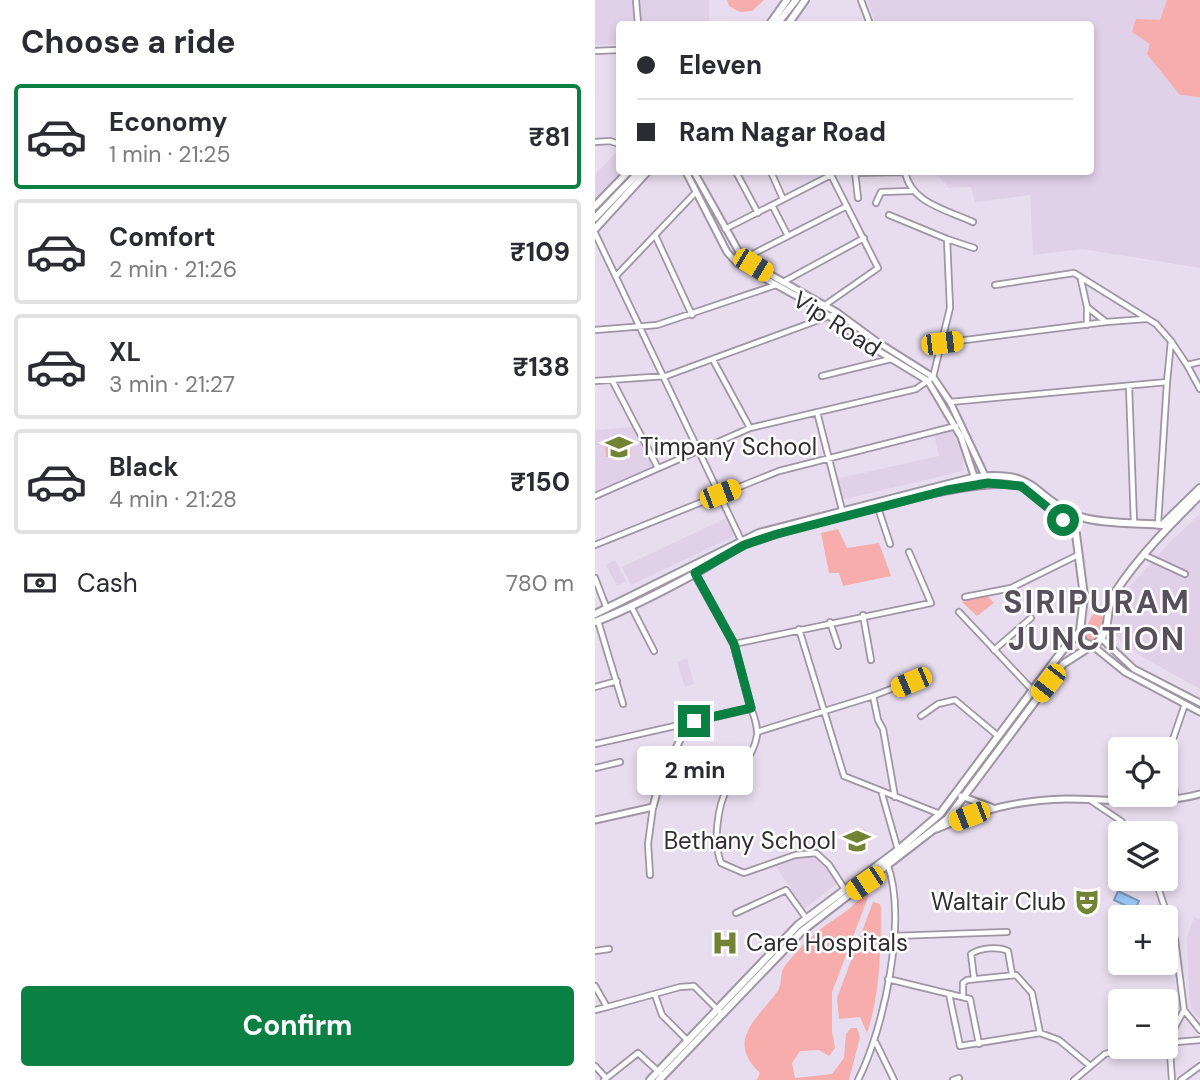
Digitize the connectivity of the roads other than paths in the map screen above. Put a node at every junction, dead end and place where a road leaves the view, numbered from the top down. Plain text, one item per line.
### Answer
1 (636, 0) edge
2 (787, 0) edge
3 (796, 0) edge
4 (805, 0) edge
5 (861, 0) edge
6 (638, 21) edge
7 (772, 21) edge
8 (779, 21) edge
9 (790, 21) edge
10 (869, 21) edge
11 (616, 50) edge
12 (595, 51) edge
13 (595, 142) edge
14 (616, 143) edge
15 (625, 175) edge
16 (636, 175) edge
17 (644, 175) edge
18 (689, 175) edge
19 (696, 175) edge
20 (738, 175) edge
21 (772, 175) edge
22 (826, 175) edge
23 (831, 175) edge
24 (855, 175) edge
25 (906, 175) edge
26 (697, 191) junction
27 (912, 191) junction
28 (858, 198) dead end
29 (783, 199) junction
30 (876, 203) dead end
31 (772, 205) junction
32 (595, 206) edge
33 (847, 206) junction
34 (758, 213) junction
35 (889, 215) dead end
36 (595, 218) edge
37 (973, 222) dead end
38 (725, 229) junction
39 (595, 231) edge
40 (655, 235) junction
41 (788, 236) junction
42 (865, 238) junction
43 (947, 239) junction
44 (974, 248) dead end
45 (743, 259) junction
46 (617, 275) junction
47 (1080, 279) junction
48 (779, 284) junction
49 (995, 285) dead end
50 (825, 305) junction
51 (1087, 306) junction
52 (838, 313) junction
53 (692, 315) junction
54 (831, 316) junction
55 (1147, 319) junction
56 (1106, 322) junction
57 (1087, 325) junction
58 (641, 327) junction
59 (595, 330) edge
60 (1171, 341) junction
61 (942, 343) junction
62 (891, 359) junction
63 (713, 360) junction
64 (1200, 362) edge
65 (1187, 365) junction
66 (666, 376) junction
67 (822, 376) dead end
68 (930, 379) junction
69 (612, 380) junction
70 (595, 381) edge
71 (1167, 382) junction
72 (1129, 386) junction
73 (1200, 389) edge
74 (950, 402) junction
75 (817, 412) junction
76 (955, 426) junction
77 (750, 428) junction
78 (699, 448) junction
79 (828, 457) junction
80 (658, 468) junction
81 (976, 477) junction
82 (987, 480) junction
83 (977, 485) junction
84 (1200, 488) edge
85 (720, 494) junction
86 (1200, 495) edge
87 (595, 496) edge
88 (878, 508) junction
89 (842, 510) junction
90 (1083, 517) junction
91 (1135, 523) junction
92 (1143, 523) junction
93 (1158, 524) junction
94 (1076, 534) junction
95 (743, 542) junction
96 (890, 544) dead end
97 (1152, 544) junction
98 (595, 545) edge
99 (909, 552) dead end
100 (1078, 555) junction
101 (1144, 555) junction
102 (695, 573) junction
103 (1185, 574) dead end
104 (595, 578) edge
105 (965, 597) dead end
106 (631, 606) junction
107 (607, 609) junction
108 (959, 612) dead end
109 (863, 615) junction
110 (1031, 618) dead end
111 (596, 619) edge
112 (830, 622) junction
113 (799, 629) junction
114 (1080, 631) junction
115 (1102, 639) junction
116 (734, 644) junction
117 (838, 646) dead end
118 (1092, 646) junction
119 (994, 650) junction
120 (654, 651) dead end
121 (871, 660) dead end
122 (927, 675) dead end
123 (617, 681) junction
124 (595, 687) edge
125 (1035, 693) junction
126 (873, 696) junction
127 (1200, 703) edge
128 (623, 704) dead end
129 (1185, 704) junction
130 (751, 708) junction
131 (823, 711) junction
132 (1200, 712) edge
133 (921, 716) dead end
134 (688, 723) junction
135 (757, 732) junction
136 (998, 736) junction
137 (1174, 737) edge
138 (595, 744) edge
139 (620, 762) dead end
140 (595, 768) edge
141 (956, 792) junction
142 (882, 793) junction
143 (1200, 794) edge
144 (895, 797) junction
145 (964, 798) junction
146 (1178, 798) edge
147 (1089, 800) junction
148 (1108, 800) edge
149 (653, 807) junction
150 (991, 807) junction
151 (940, 814) junction
152 (595, 820) edge
153 (1121, 821) edge
154 (936, 829) junction
155 (898, 850) junction
156 (885, 859) junction
157 (888, 867) junction
158 (650, 874) dead end
159 (844, 888) junction
160 (1159, 891) edge
161 (736, 913) dead end
162 (806, 918) junction
163 (1007, 932) dead end
164 (893, 936) junction
165 (609, 949) dead end
166 (595, 951) edge
167 (1012, 974) junction
168 (974, 978) junction
169 (888, 979) junction
170 (595, 986) edge
171 (949, 994) junction
172 (655, 995) junction
173 (963, 996) junction
174 (607, 1007) junction
175 (595, 1010) edge
176 (1184, 1010) junction
177 (719, 1012) junction
178 (1178, 1020) edge
179 (1200, 1030) edge
180 (1039, 1033) junction
181 (1200, 1040) edge
182 (688, 1041) junction
183 (876, 1042) junction
184 (1178, 1042) edge
185 (979, 1044) junction
186 (1108, 1054) edge
187 (1169, 1059) edge
188 (1089, 1065) junction
189 (595, 1066) edge
190 (1200, 1066) edge
191 (658, 1077) edge
192 (605, 1079) edge
193 (858, 1080) edge
194 (894, 1080) edge
195 (1073, 1080) edge
196 (1171, 1080) edge
197 (1181, 1080) edge

1 - 6 street
2 - 7 main road
3 - 8 main road
4 - 9 main road
5 - 10 street
11 - 12 street
13 - 14 street
15 - 32 main road
16 - 36 main road
17 - 39 main road
18 - 26 street, Vip Road
19 - 38 street, Vip Road
20 - 34 street
21 - 29 street
22 - 29 street
23 - 33 street
24 - 28 street
25 - 27 street
26 - 40 street
26 - 48 street, Vip Road
27 - 30 street
27 - 37 street
29 - 31 street
31 - 34 street
31 - 41 street
33 - 41 street
33 - 42 street
34 - 38 street
35 - 43 street
38 - 45 street, Vip Road
39 - 46 street
40 - 46 street
40 - 53 street
41 - 45 street
42 - 48 street
42 - 50 street
43 - 44 street
43 - 61 street
45 - 48 street, Vip Road
46 - 58 street
47 - 49 street
47 - 51 street
47 - 55 street
48 - 50 street, Vip Road
48 - 53 street
48 - 54 street, Vip Road
50 - 52 street, Vip Road
51 - 56 street
51 - 57 street
52 - 54 street
52 - 68 street, Vip Road
53 - 58 street
54 - 62 street, Vip Road
54 - 63 street
55 - 56 street
55 - 60 street
56 - 57 street
57 - 61 street
58 - 59 street
58 - 66 street
60 - 65 street
60 - 71 street
61 - 68 street
62 - 67 street
62 - 68 street, Vip Road
63 - 66 street
63 - 77 street
64 - 65 street
65 - 73 street
66 - 69 street
66 - 78 street
68 - 74 street, Vip Road
68 - 75 street
68 - 76 street, Vip Road
69 - 70 street
69 - 80 street
71 - 72 street
71 - 93 street
72 - 74 street
72 - 91 street
74 - 82 street, Vip Road
75 - 77 street
75 - 79 street
76 - 79 street
76 - 81 street, Vip Road
77 - 78 street
78 - 80 street
78 - 85 street
79 - 85 street
79 - 89 street
80 - 87 street
81 - 82 main road
81 - 83 street, Vip Road
81 - 89 main road
82 - 83 main road
82 - 90 main road
82 - 94 main road
83 - 88 main road
84 - 93 main road
85 - 95 street
85 - 98 street
86 - 97 main road
88 - 95 main road
88 - 96 street
89 - 95 main road
90 - 91 main road
90 - 94 main road
91 - 92 main road
92 - 93 main road
92 - 97 main road
94 - 100 main road
95 - 102 main road
95 - 107 main road
97 - 101 main road
99 - 109 street
100 - 105 street
100 - 114 main road
101 - 103 street
101 - 115 main road
102 - 106 main road
102 - 116 street
104 - 107 street
106 - 111 main road
106 - 120 street
107 - 111 main road
108 - 119 street
109 - 112 street
109 - 121 street
110 - 119 street
111 - 123 street
112 - 113 street
112 - 117 street
113 - 116 street
113 - 131 street
114 - 118 main road
114 - 125 main road
115 - 118 main road
115 - 127 street
116 - 130 street
118 - 125 main road
118 - 129 street
119 - 125 street
122 - 126 street
123 - 124 street
123 - 128 street
125 - 136 main road
125 - 145 main road
126 - 131 street
126 - 144 street
129 - 132 street
129 - 137 street
130 - 134 street
130 - 135 street
131 - 135 street
131 - 142 street
133 - 136 street
134 - 138 street
134 - 149 street
135 - 159 street
136 - 141 main road
139 - 140 street
141 - 145 street
141 - 151 main road
142 - 144 street
142 - 155 street
143 - 146 street
144 - 151 street
145 - 150 street
145 - 154 main road
147 - 148 street
147 - 150 street
147 - 153 street
149 - 152 street
149 - 158 street
150 - 154 street
151 - 155 main road
154 - 157 main road
155 - 156 main road
156 - 157 street
156 - 159 main road
157 - 164 street
157 - 177 main road
159 - 162 main road
160 - 176 street
161 - 162 street
162 - 177 main road
163 - 164 street
164 - 169 street
165 - 166 street
167 - 168 street
167 - 168 street
167 - 180 street
168 - 173 street
169 - 171 street
169 - 183 street
170 - 174 street
171 - 173 street
171 - 185 street
172 - 174 street
172 - 177 street
172 - 182 street
173 - 185 street
174 - 175 street
176 - 178 street
176 - 179 street
177 - 182 main road
177 - 191 main road
180 - 185 street
180 - 188 street
181 - 184 street
182 - 191 main road
183 - 193 street
183 - 194 street
186 - 188 street
187 - 196 street
188 - 195 street
189 - 192 street
190 - 197 street
191 - 192 street

